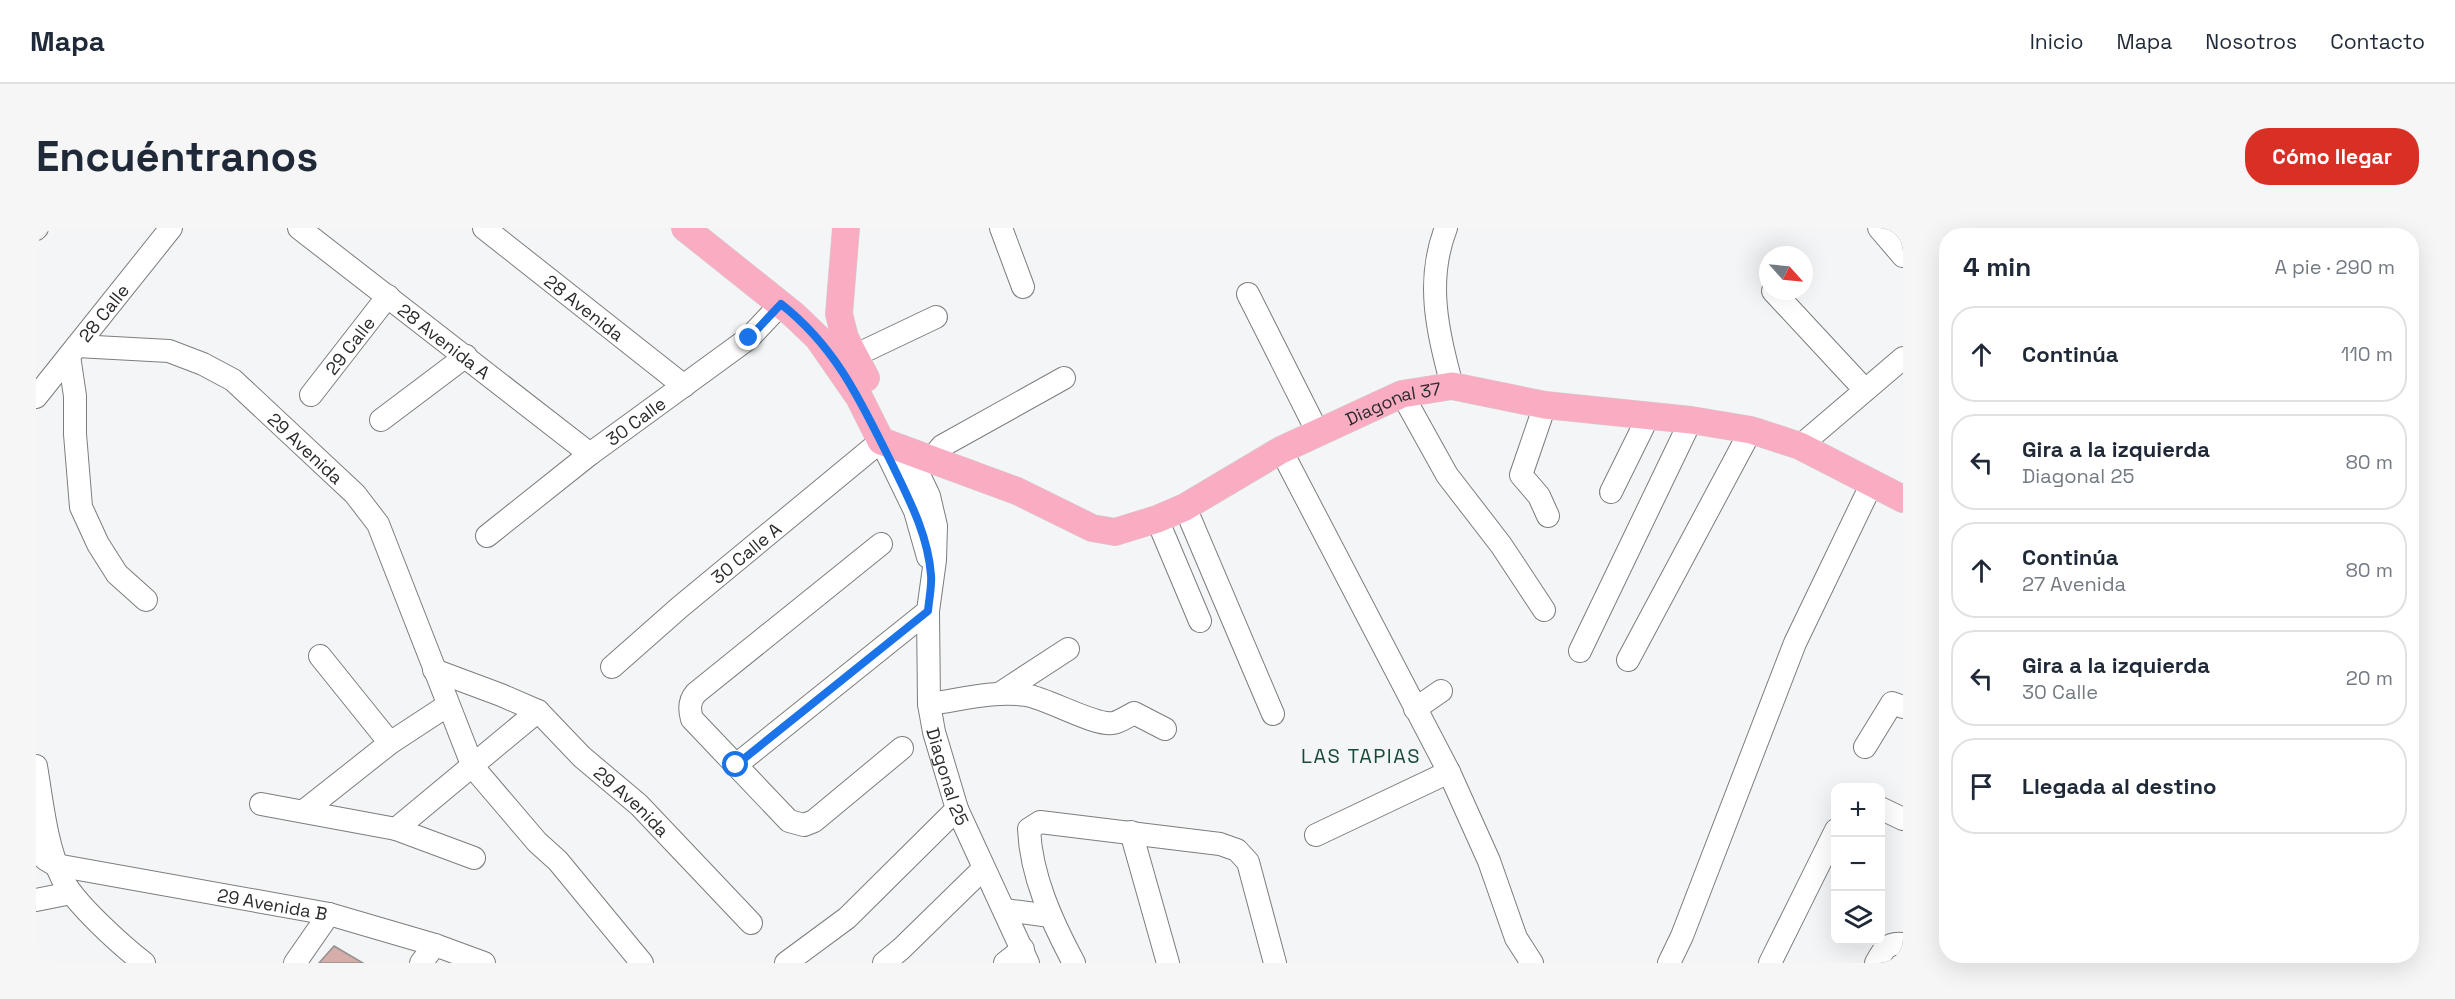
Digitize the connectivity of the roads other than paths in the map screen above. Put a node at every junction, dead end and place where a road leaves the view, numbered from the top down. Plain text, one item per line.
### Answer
1 (171, 228) edge
2 (299, 228) edge
3 (484, 228) edge
4 (685, 228) edge
5 (846, 228) edge
6 (1000, 228) edge
7 (1446, 228) edge
8 (1879, 228) edge
9 (1903, 256) edge
10 (1023, 287) dead end
11 (1248, 294) dead end
12 (388, 296) junction
13 (1781, 300) edge
14 (781, 304) junction
15 (936, 317) dead end
16 (830, 332) junction
17 (73, 351) junction
18 (466, 356) junction
19 (854, 356) junction
20 (1898, 368) edge
21 (1064, 378) dead end
22 (684, 386) junction
23 (1452, 386) junction
24 (1865, 390) junction
25 (1402, 394) junction
26 (311, 395) dead end
27 (36, 397) edge
28 (1545, 405) junction
29 (1649, 415) junction
30 (381, 420) dead end
31 (1692, 420) junction
32 (1751, 430) junction
33 (1318, 433) junction
34 (880, 441) junction
35 (1800, 446) junction
36 (1281, 450) junction
37 (590, 454) junction
38 (919, 456) junction
39 (1872, 483) junction
40 (1611, 492) dead end
41 (1903, 499) edge
42 (1185, 507) junction
43 (1548, 516) dead end
44 (1156, 519) junction
45 (487, 536) dead end
46 (881, 544) dead end
47 (932, 576) junction
48 (146, 600) dead end
49 (1544, 610) dead end
50 (928, 611) junction
51 (1200, 621) dead end
52 (1068, 649) dead end
53 (1580, 651) dead end
54 (320, 656) dead end
55 (1628, 660) dead end
56 (612, 667) dead end
57 (434, 670) junction
58 (1441, 691) dead end
59 (999, 695) junction
60 (929, 704) junction
61 (448, 705) junction
62 (1903, 707) edge
63 (1415, 709) junction
64 (538, 711) junction
65 (1273, 714) dead end
66 (1165, 729) dead end
67 (390, 743) junction
68 (1865, 747) dead end
69 (902, 748) dead end
70 (736, 765) junction
71 (36, 766) edge
72 (473, 767) junction
73 (1449, 772) junction
74 (261, 804) dead end
75 (957, 809) junction
76 (1885, 810) edge
77 (304, 811) junction
78 (1903, 819) edge
79 (396, 829) junction
80 (1131, 832) junction
81 (1316, 835) dead end
82 (1833, 837) edge
83 (36, 842) edge
84 (474, 858) dead end
85 (57, 865) junction
86 (983, 869) junction
87 (71, 893) junction
88 (36, 900) edge
89 (1005, 910) junction
90 (329, 914) junction
91 (1050, 916) junction
92 (752, 922) dead end
93 (1516, 938) junction
94 (1903, 944) edge
95 (428, 954) edge
96 (1026, 956) edge
97 (129, 959) edge
98 (295, 963) edge
99 (484, 963) edge
100 (642, 963) edge
101 (786, 963) edge
102 (884, 963) edge
103 (1005, 963) edge
104 (1074, 963) edge
105 (1168, 963) edge
106 (1275, 963) edge
107 (1510, 963) edge
108 (1532, 963) edge
109 (1669, 963) edge
110 (1770, 963) edge
111 (1876, 963) edge

1 - 17 street, 28 Calle
2 - 12 street, 28 Avenida A
3 - 22 street, 28 Avenida
4 - 14 main road
5 - 16 main road, Diagonal 25
6 - 10 street
7 - 23 street
8 - 9 street
11 - 33 street
12 - 18 street, 28 Avenida A
12 - 26 street, 29 Calle
13 - 24 street
14 - 16 main road
14 - 22 street, 30 Calle
15 - 19 street
16 - 19 main road, Diagonal 25
16 - 34 main road
17 - 27 street, 28 Calle
17 - 48 street
17 - 57 street, 29 Avenida
18 - 30 street
18 - 37 street, 28 Avenida A
19 - 38 main road, Diagonal 25
20 - 24 street
21 - 38 street
22 - 37 street, 30 Calle
23 - 25 main road, Diagonal 37
23 - 28 main road, Diagonal 37
24 - 35 street
25 - 33 main road, Diagonal 37
25 - 49 street
28 - 29 main road, Diagonal 37
28 - 43 street
29 - 31 main road, Diagonal 37
29 - 40 street
31 - 32 main road, Diagonal 37
31 - 53 street
32 - 35 main road, Diagonal 37
32 - 55 street
33 - 36 main road, Diagonal 37
34 - 38 main road, Diagonal 37
34 - 47 street, Diagonal 25
34 - 56 street, 30 Calle A
35 - 39 main road, Diagonal 37
36 - 42 main road, Diagonal 37
36 - 63 street
37 - 45 street, 30 Calle
38 - 44 main road, Diagonal 37
38 - 47 street, Diagonal 25
39 - 41 main road, Diagonal 37
39 - 109 street
42 - 44 main road, Diagonal 37
42 - 65 street
44 - 51 street
46 - 70 street
47 - 50 street, Diagonal 25
50 - 60 street, Diagonal 25
50 - 70 street
52 - 59 street
54 - 67 street
57 - 61 street, 29 Avenida
57 - 64 street, 29 Avenida
58 - 63 street
59 - 60 street
59 - 66 street
60 - 75 street, Diagonal 25
61 - 67 street
61 - 72 street, 29 Avenida
62 - 68 street
63 - 73 street
64 - 72 street
64 - 92 street, 29 Avenida
67 - 77 street
69 - 70 street
71 - 85 street
72 - 79 street
72 - 100 street, 29 Avenida
73 - 81 street
73 - 93 street
74 - 77 street
75 - 86 street, Diagonal 25
75 - 101 street
76 - 78 street
77 - 79 street
79 - 84 street
80 - 91 street
80 - 105 street
80 - 106 street
82 - 110 street
83 - 85 street
85 - 87 street
85 - 90 street, 29 Avenida B
86 - 89 street, Diagonal 25
86 - 102 street
87 - 88 street
87 - 97 street
89 - 91 street
89 - 96 street, Diagonal 25
90 - 95 street, 29 Avenida B
90 - 98 street
91 - 104 street
93 - 107 street
93 - 108 street
94 - 111 street
95 - 99 street, 29 Avenida B
96 - 103 street

